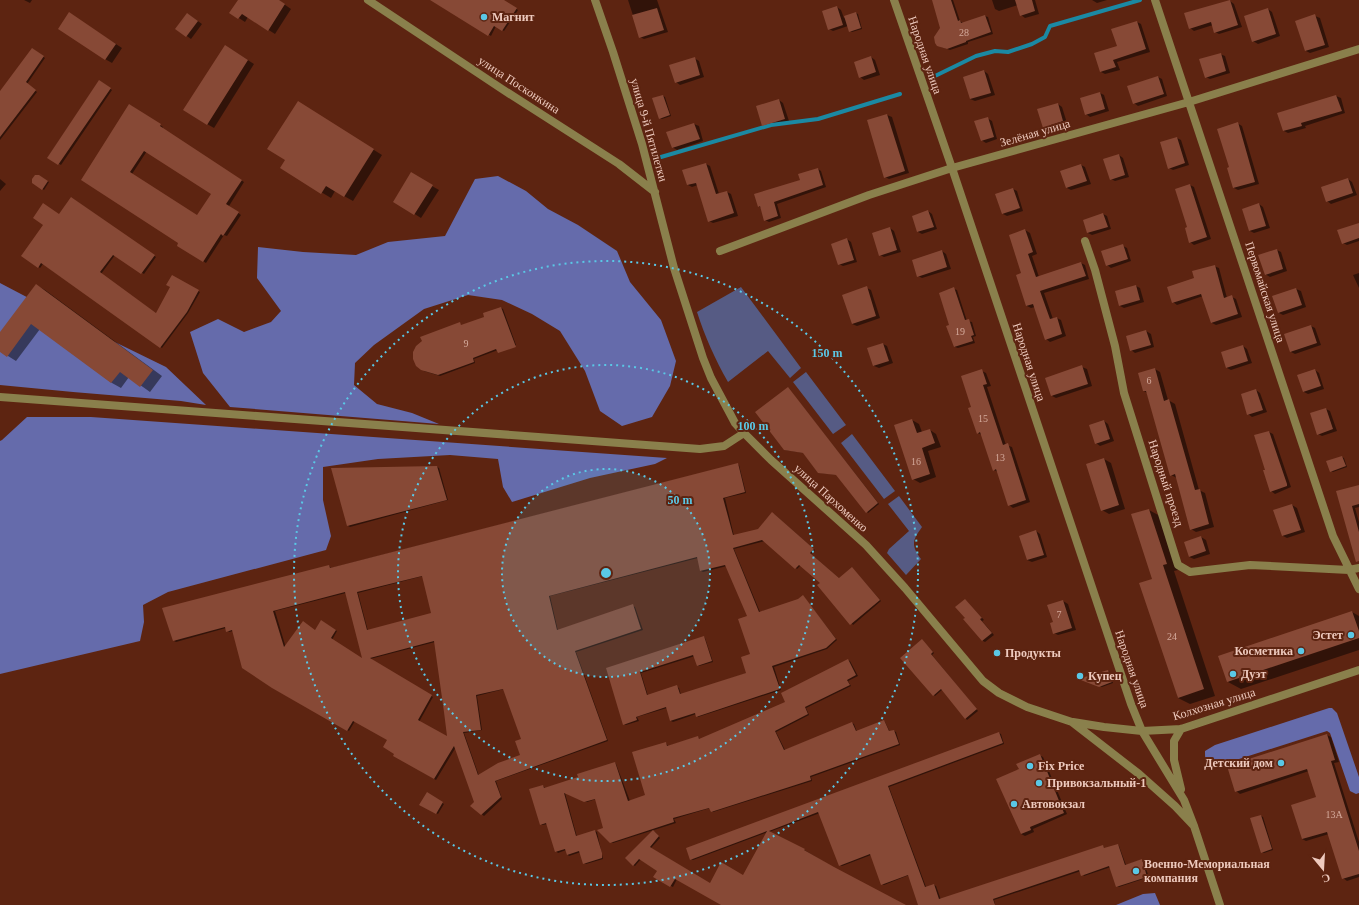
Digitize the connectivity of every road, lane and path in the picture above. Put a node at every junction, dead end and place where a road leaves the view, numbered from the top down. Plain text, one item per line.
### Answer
1 (368, 0) edge
2 (595, 0) edge
3 (894, 0) edge
4 (1155, 0) edge
5 (1359, 49) edge
6 (1189, 102) junction
7 (952, 168) junction
8 (655, 192) junction
9 (1085, 241) dead end
10 (720, 251) dead end
11 (674, 268) joint
12 (0, 397) edge
13 (744, 433) junction
14 (1359, 568) edge
15 (1349, 570) junction
16 (1359, 589) edge
17 (1359, 670) edge
18 (1072, 722) junction
19 (1181, 729) junction
20 (1142, 731) junction
21 (1184, 800) junction
22 (1194, 826) junction
23 (1220, 905) edge

1 - 8 street, улица Посконкина
2 - 8 street, улица 9-й Пятилетки
3 - 7 street, Народная улица
4 - 6 street, Первомайская улица
5 - 6 street, Зелёная улица
6 - 7 street, Зелёная улица
6 - 15 street, Первомайская улица
7 - 10 street, Зелёная улица
7 - 20 street, Народная улица
8 - 11 street, улица 9-й Пятилетки
9 - 15 street, Народный проезд
11 - 13 street, улица Пархоменко
12 - 13 street
13 - 18 street, улица Пархоменко
14 - 15 street, Народный проезд
15 - 16 street, Первомайская улица
17 - 19 street, Колхозная улица
18 - 20 street
18 - 22 street
19 - 20 street, Колхозная улица
19 - 21 street
20 - 21 street, Народная улица
21 - 22 street
22 - 23 street

